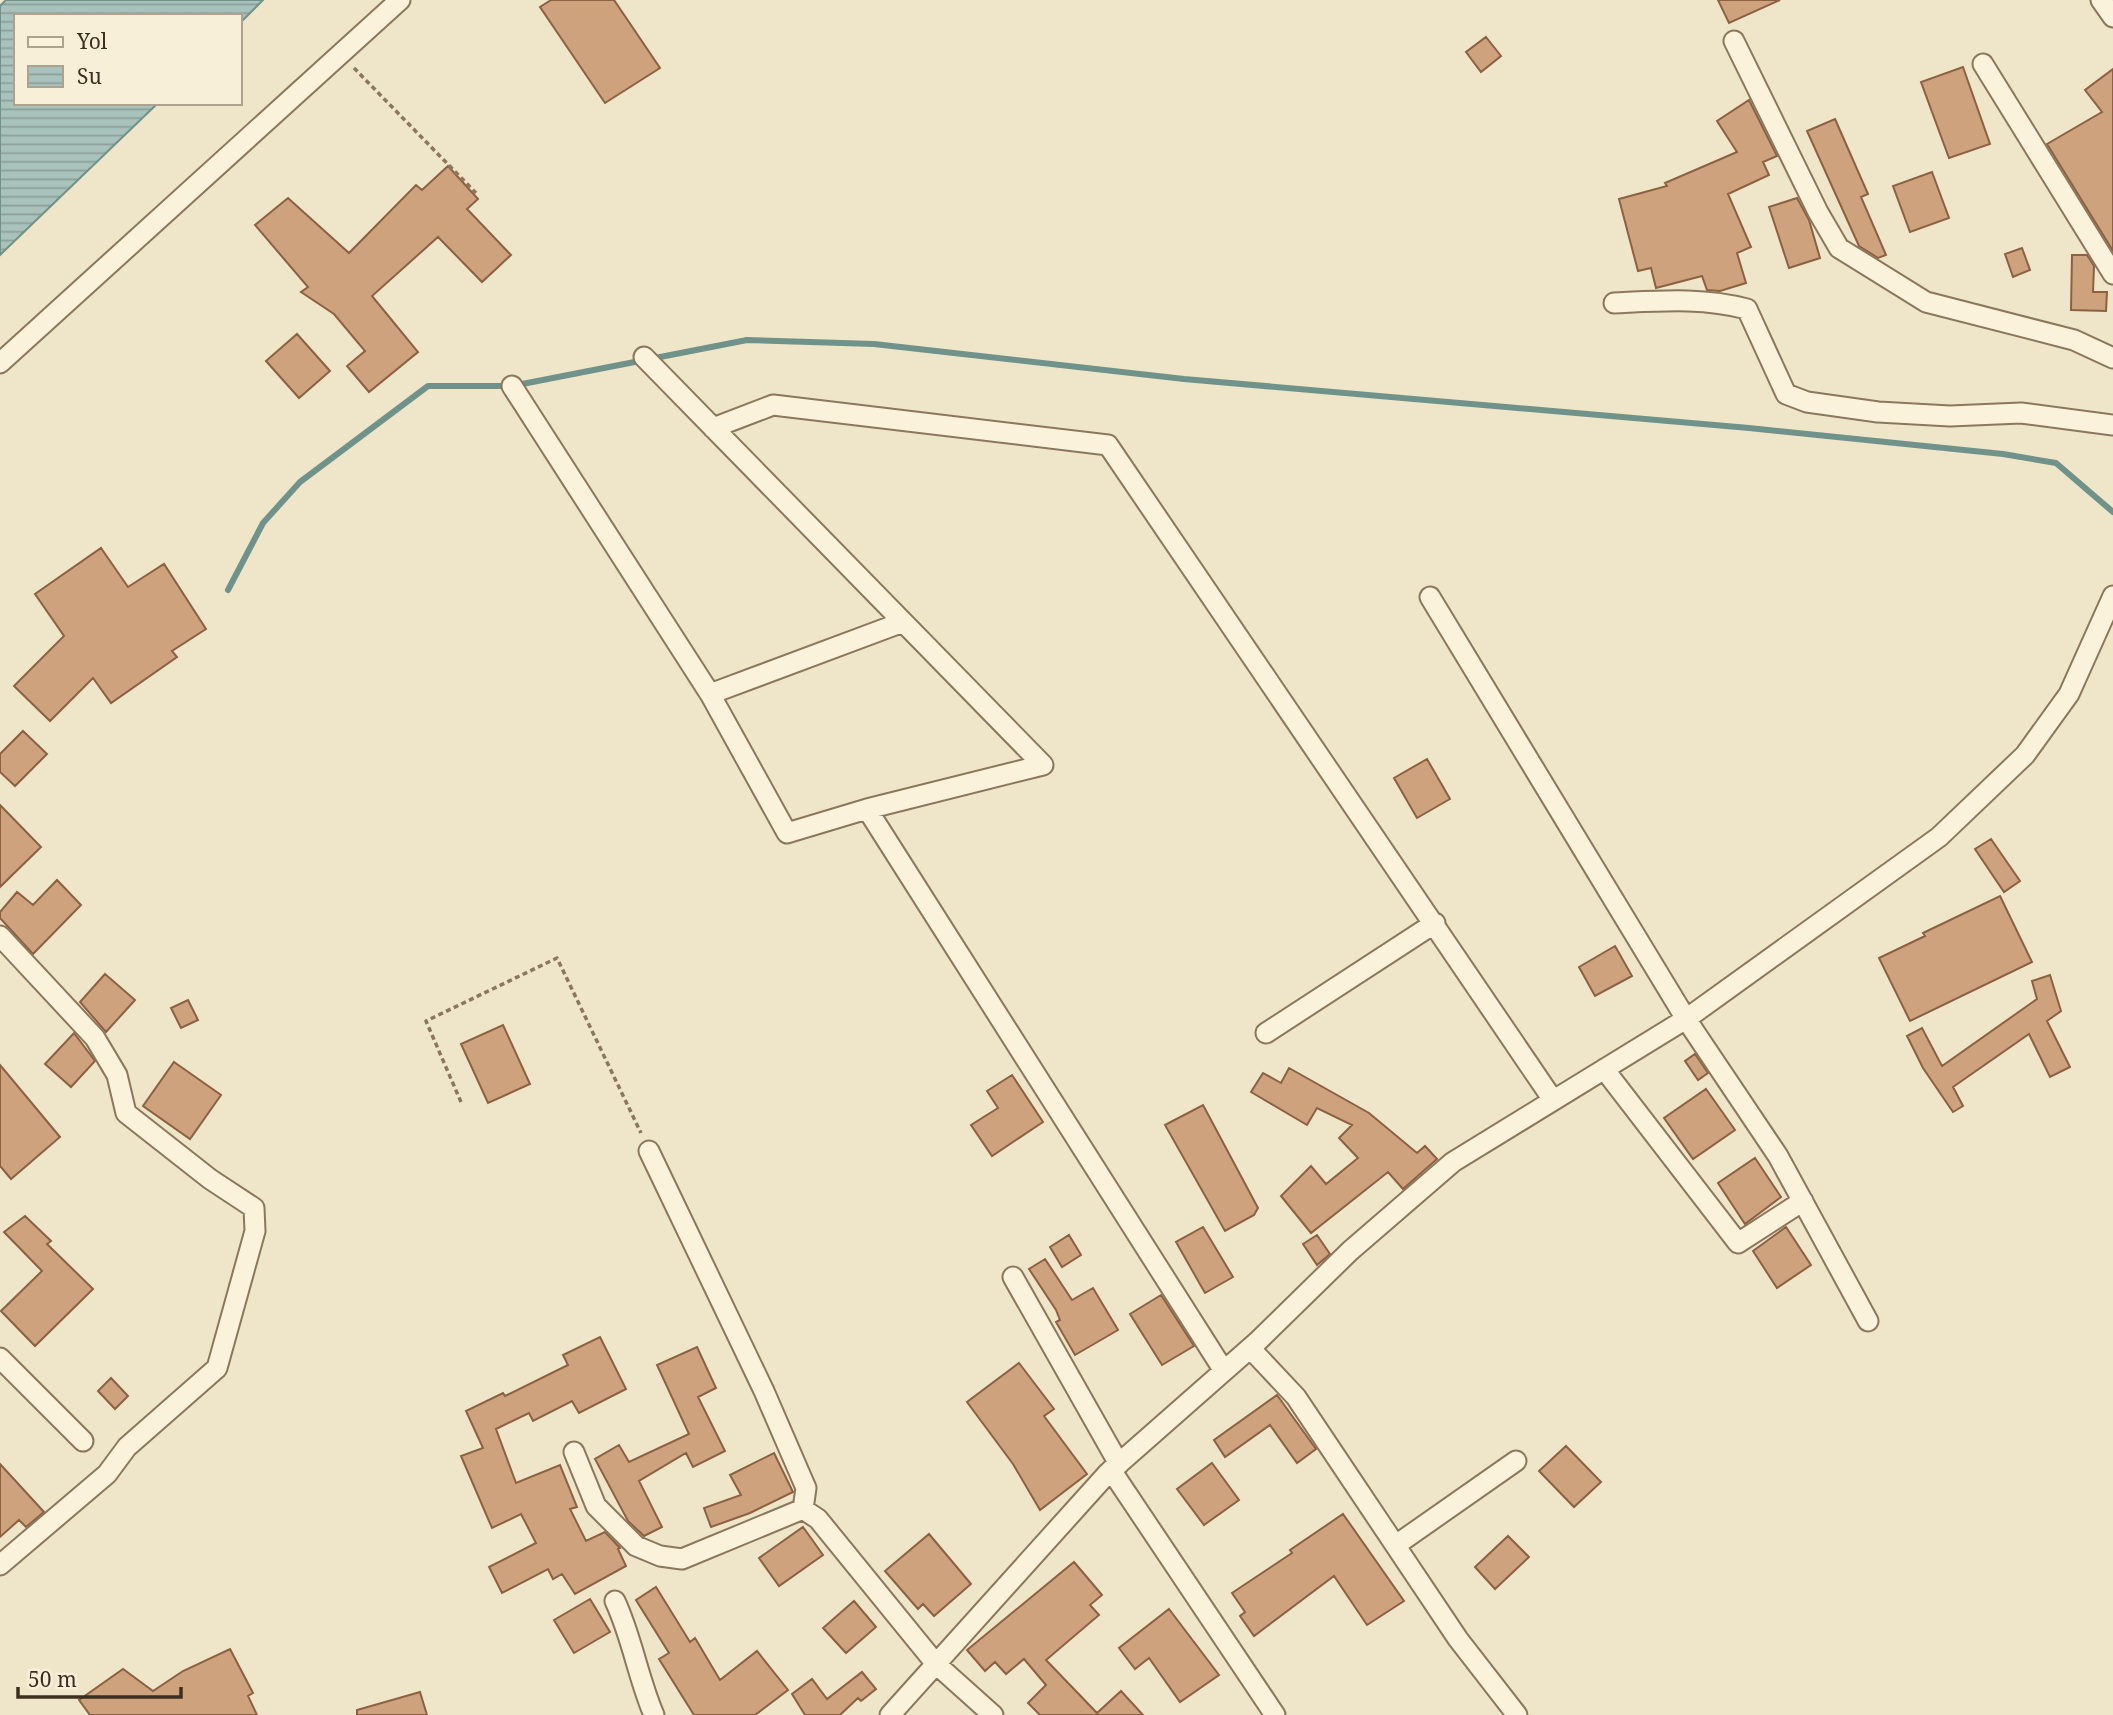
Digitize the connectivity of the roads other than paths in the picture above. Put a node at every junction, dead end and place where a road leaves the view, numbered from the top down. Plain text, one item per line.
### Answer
1 (400, 0) edge
2 (2101, 0) edge
3 (2113, 18) edge
4 (1734, 41) dead end
5 (1983, 64) dead end
6 (2113, 274) edge
7 (1614, 303) dead end
8 (644, 357) dead end
9 (2113, 358) edge
10 (0, 363) edge
11 (512, 386) dead end
12 (2113, 425) edge
13 (713, 428) junction
14 (2113, 596) edge
15 (1430, 597) dead end
16 (903, 622) junction
17 (710, 694) junction
18 (867, 810) junction
19 (1435, 923) junction
20 (0, 936) edge
21 (1686, 1019) junction
22 (1266, 1033) dead end
23 (1604, 1069) junction
24 (1553, 1100) junction
25 (649, 1151) road end
26 (1803, 1201) junction
27 (1013, 1277) dead end
28 (1868, 1321) dead end
29 (1250, 1348) junction
30 (0, 1358) edge
31 (1224, 1371) junction
32 (83, 1441) dead end
33 (574, 1451) dead end
34 (1516, 1461) dead end
35 (1115, 1467) junction
36 (803, 1509) junction
37 (1396, 1545) junction
38 (0, 1565) edge
39 (615, 1601) dead end
40 (936, 1664) junction
41 (654, 1715) edge
42 (890, 1715) edge
43 (993, 1715) edge
44 (1275, 1715) edge
45 (1517, 1715) edge

1 - 10 street
2 - 3 street
4 - 9 street
5 - 6 street
7 - 12 street
8 - 13 street
11 - 17 street
13 - 16 street
13 - 19 street
14 - 21 street
15 - 21 street
16 - 17 street
16 - 18 street
17 - 18 street
18 - 31 street
19 - 22 street
19 - 24 street
20 - 38 street
21 - 23 street
21 - 26 street
23 - 24 street
23 - 26 street
24 - 29 street
25 - 36 street
26 - 28 street
27 - 35 street
29 - 31 street
29 - 37 street
30 - 32 street
31 - 35 street
33 - 36 street
34 - 37 street
35 - 40 street
35 - 44 street
36 - 40 street
37 - 45 street
39 - 41 street
40 - 42 street
40 - 43 street

